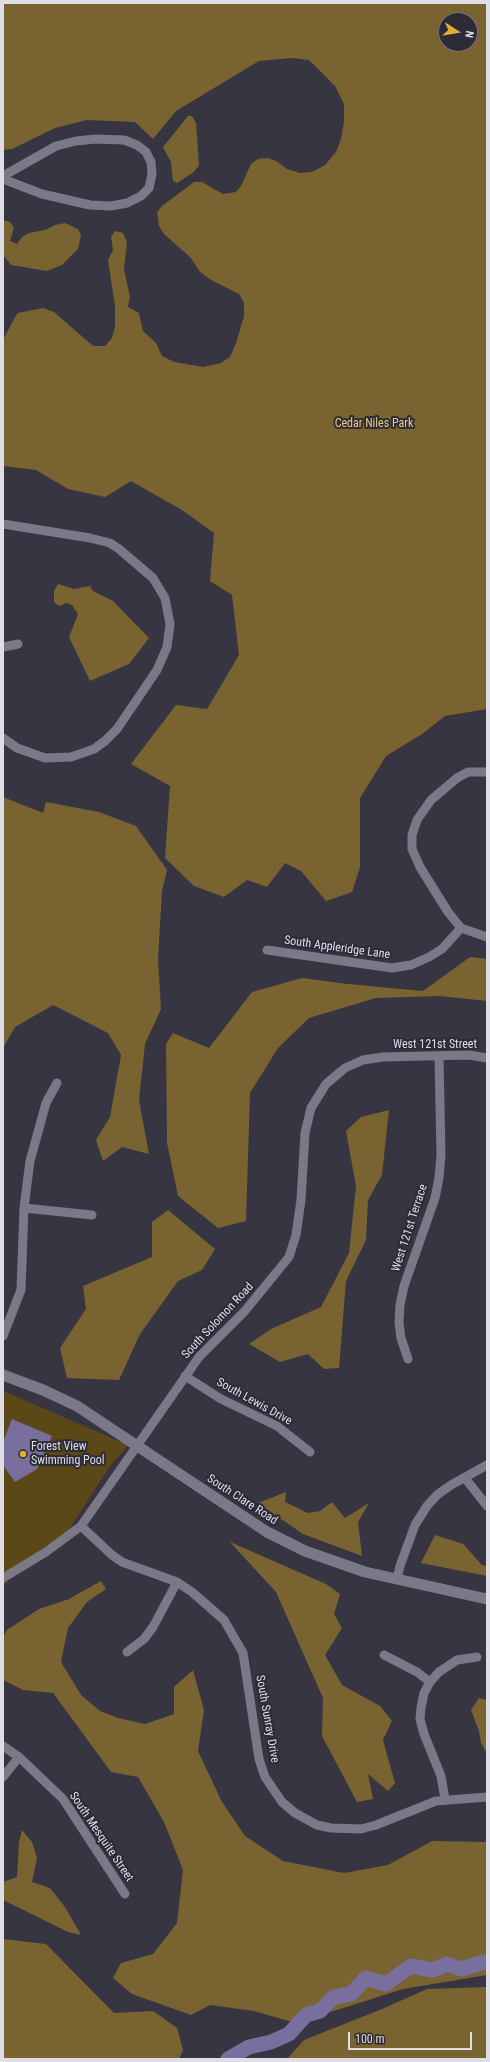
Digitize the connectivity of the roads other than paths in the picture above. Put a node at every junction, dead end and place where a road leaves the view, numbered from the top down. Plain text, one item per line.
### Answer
1 (3, 176) edge
2 (3, 180) edge
3 (3, 524) edge
4 (18, 644) dead end
5 (3, 647) edge
6 (3, 738) edge
7 (487, 772) edge
8 (461, 928) junction
9 (487, 937) edge
10 (267, 950) dead end
11 (439, 1056) junction
12 (383, 1057) joint
13 (487, 1058) edge
14 (58, 1083) dead end
15 (24, 1208) junction
16 (92, 1215) dead end
17 (3, 1336) edge
18 (408, 1359) dead end
19 (3, 1375) edge
20 (185, 1376) junction
21 (137, 1445) junction
22 (310, 1452) dead end
23 (487, 1465) edge
24 (465, 1478) junction
25 (487, 1506) edge
26 (81, 1526) junction
27 (3, 1578) edge
28 (397, 1579) junction
29 (177, 1582) junction
30 (487, 1599) edge
31 (127, 1652) dead end
32 (384, 1655) dead end
33 (477, 1657) dead end
34 (430, 1682) junction
35 (3, 1746) edge
36 (19, 1757) junction
37 (3, 1777) edge
38 (487, 1797) edge
39 (445, 1799) junction
40 (126, 1894) dead end

1 - 2 street
3 - 6 street
4 - 5 street
7 - 8 street
8 - 9 street
8 - 10 street, South Appleridge Lane
11 - 12 street, West 121st Street
11 - 13 street, West 121st Street
11 - 18 street, West 121st Terrace
12 - 20 street, South Solomon Road
14 - 15 street
15 - 16 street
15 - 17 street
19 - 21 street, South Clare Road
20 - 21 street, South Solomon Road
20 - 22 street, South Lewis Drive
21 - 26 street, South Solomon Road
21 - 28 street, South Clare Road
23 - 24 street
24 - 25 street
24 - 28 street
26 - 27 street, South Solomon Road
26 - 29 street, South Sunray Drive
28 - 30 street, South Clare Road
29 - 31 street
29 - 39 street, South Sunray Drive
32 - 34 street
33 - 34 street
34 - 39 street
35 - 36 street, South Mesquite Street
36 - 37 street
36 - 40 street, South Mesquite Street
38 - 39 street, South Sunray Drive

